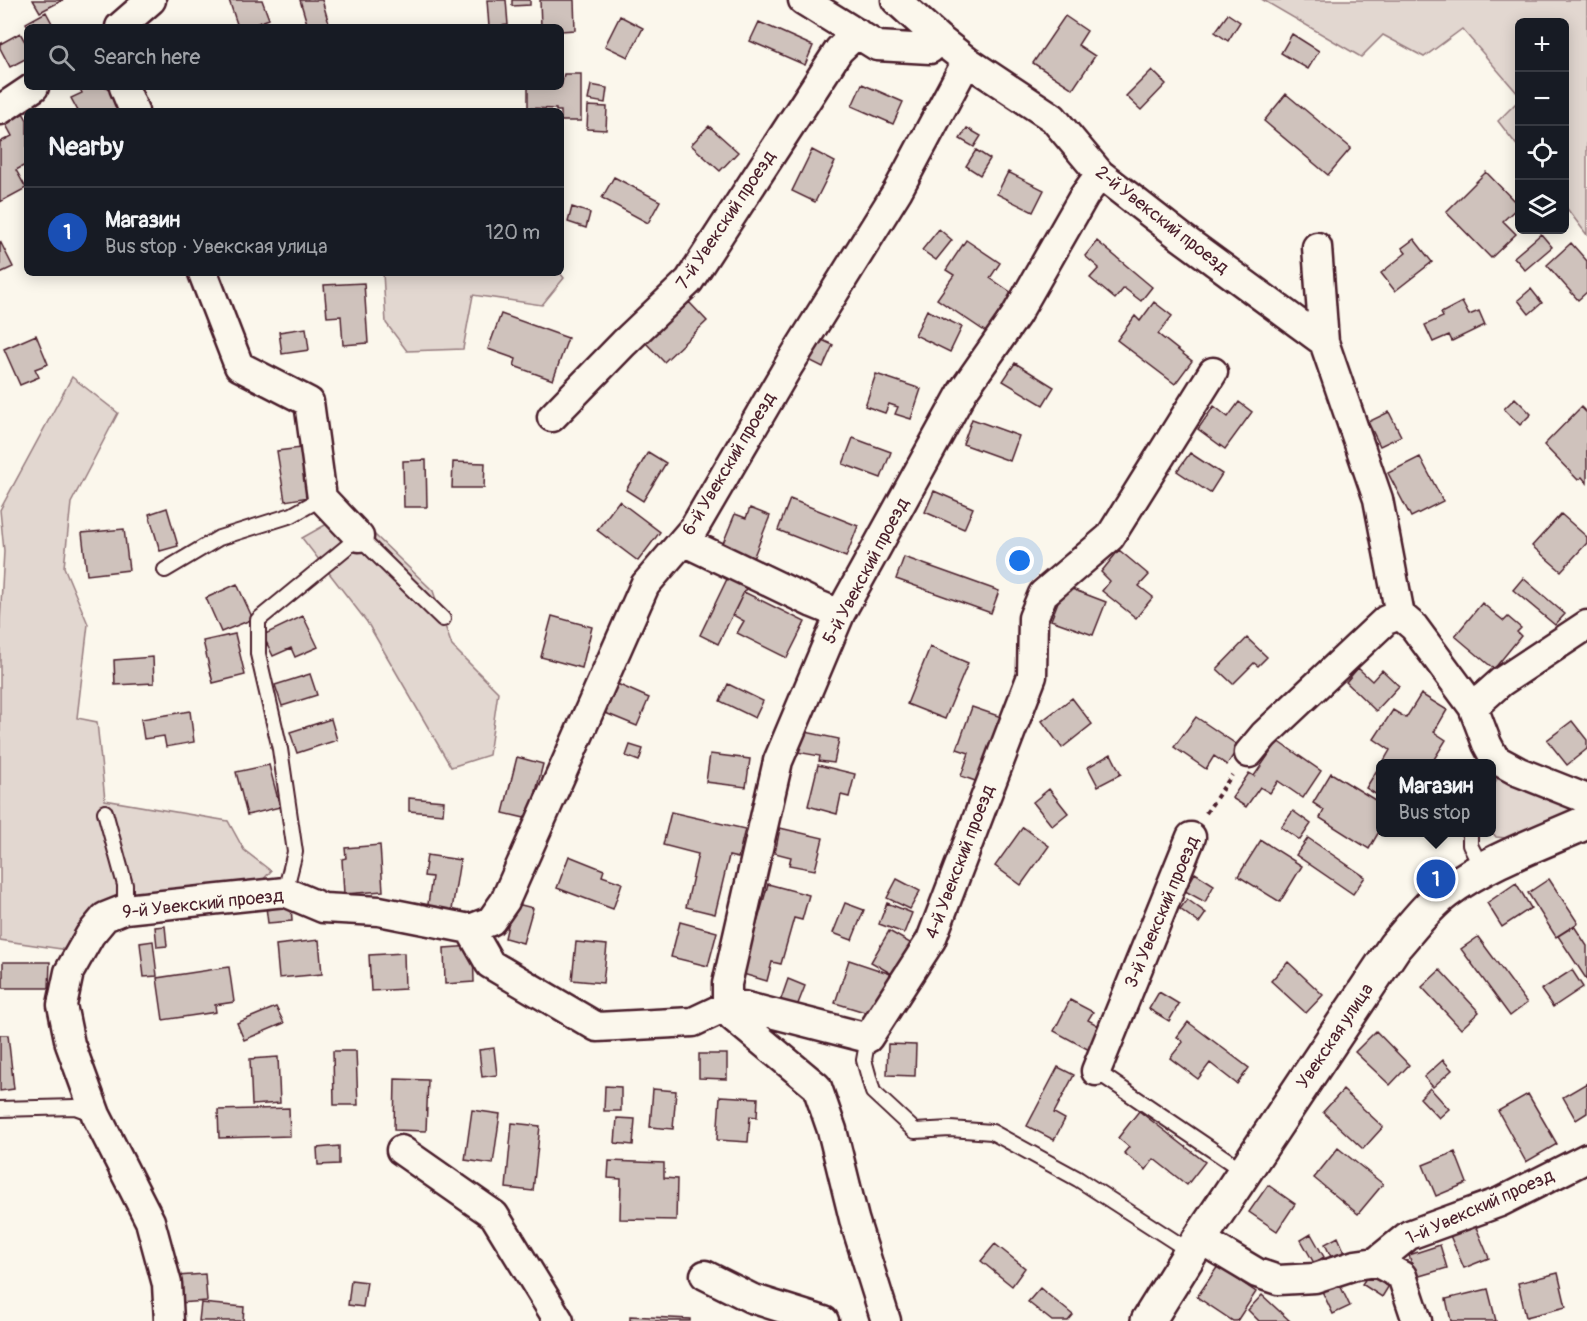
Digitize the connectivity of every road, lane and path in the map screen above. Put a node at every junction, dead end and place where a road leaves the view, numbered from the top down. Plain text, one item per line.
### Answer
1 (152, 0) edge
2 (803, 0) edge
3 (896, 0) edge
4 (124, 24) edge
5 (857, 33) junction
6 (939, 39) junction
7 (967, 61) junction
8 (30, 90) edge
9 (125, 90) edge
10 (133, 108) edge
11 (0, 110) edge
12 (1100, 174) junction
13 (1317, 247) dead end
14 (204, 276) edge
15 (1324, 342) junction
16 (1213, 372) dead end
17 (552, 417) dead end
18 (322, 498) junction
19 (359, 537) junction
20 (683, 541) junction
21 (165, 570) dead end
22 (840, 614) junction
23 (1400, 615) junction
24 (443, 619) dead end
25 (1587, 625) edge
26 (1473, 707) junction
27 (1249, 753) joint
28 (1492, 759) edge
29 (1496, 763) edge
30 (1587, 799) edge
31 (105, 812) dead end
32 (1587, 822) edge
33 (1191, 837) joint
34 (1470, 837) edge
35 (1482, 869) junction
36 (285, 892) junction
37 (125, 909) junction
38 (470, 929) junction
39 (727, 1006) junction
40 (868, 1038) junction
41 (1096, 1071) joint
42 (0, 1109) edge
43 (96, 1115) junction
44 (401, 1150) dead end
45 (1587, 1158) edge
46 (1245, 1172) junction
47 (1196, 1246) junction
48 (1376, 1262) junction
49 (705, 1275) dead end
50 (169, 1321) edge
51 (559, 1321) edge
52 (824, 1321) edge
53 (886, 1321) edge
54 (1148, 1321) edge
55 (1417, 1321) edge

1 - 4 street
2 - 5 street
3 - 6 street, 2-й Увекский проезд
5 - 6 street
5 - 17 street, 7-й Увекский проезд
6 - 7 street, 2-й Увекский проезд
7 - 12 street, 2-й Увекский проезд
7 - 20 street, 6-й Увекский проезд
8 - 11 street
9 - 10 street
12 - 15 street, 2-й Увекский проезд
12 - 22 street, 5-й Увекский проезд
13 - 15 street
14 - 18 street
15 - 23 street
16 - 40 street, 4-й Увекский проезд
18 - 19 street
18 - 21 lane
19 - 24 lane
19 - 36 lane
20 - 22 street
20 - 38 street, 6-й Увекский проезд
22 - 39 street, 5-й Увекский проезд
23 - 26 street
23 - 27 street
25 - 26 street
26 - 28 street
27 - 33 path, 3-й Увекский проезд
29 - 30 street
31 - 37 lane
32 - 35 street, Увекская улица
33 - 41 street, 3-й Увекский проезд
34 - 35 lane
35 - 46 street, Увекская улица
36 - 37 street, 9-й Увекский проезд
36 - 38 street, 9-й Увекский проезд
37 - 43 street, 9-й Увекский проезд
38 - 39 street
39 - 40 street
39 - 53 street
40 - 47 lane
41 - 46 lane
42 - 43 lane
43 - 50 street, 9-й Увекский проезд
44 - 51 street
45 - 48 street, 1-й Увекский проезд
46 - 47 street, Увекская улица
47 - 48 street, 1-й Увекский проезд
47 - 54 street, Увекская улица
48 - 55 street
49 - 52 street

